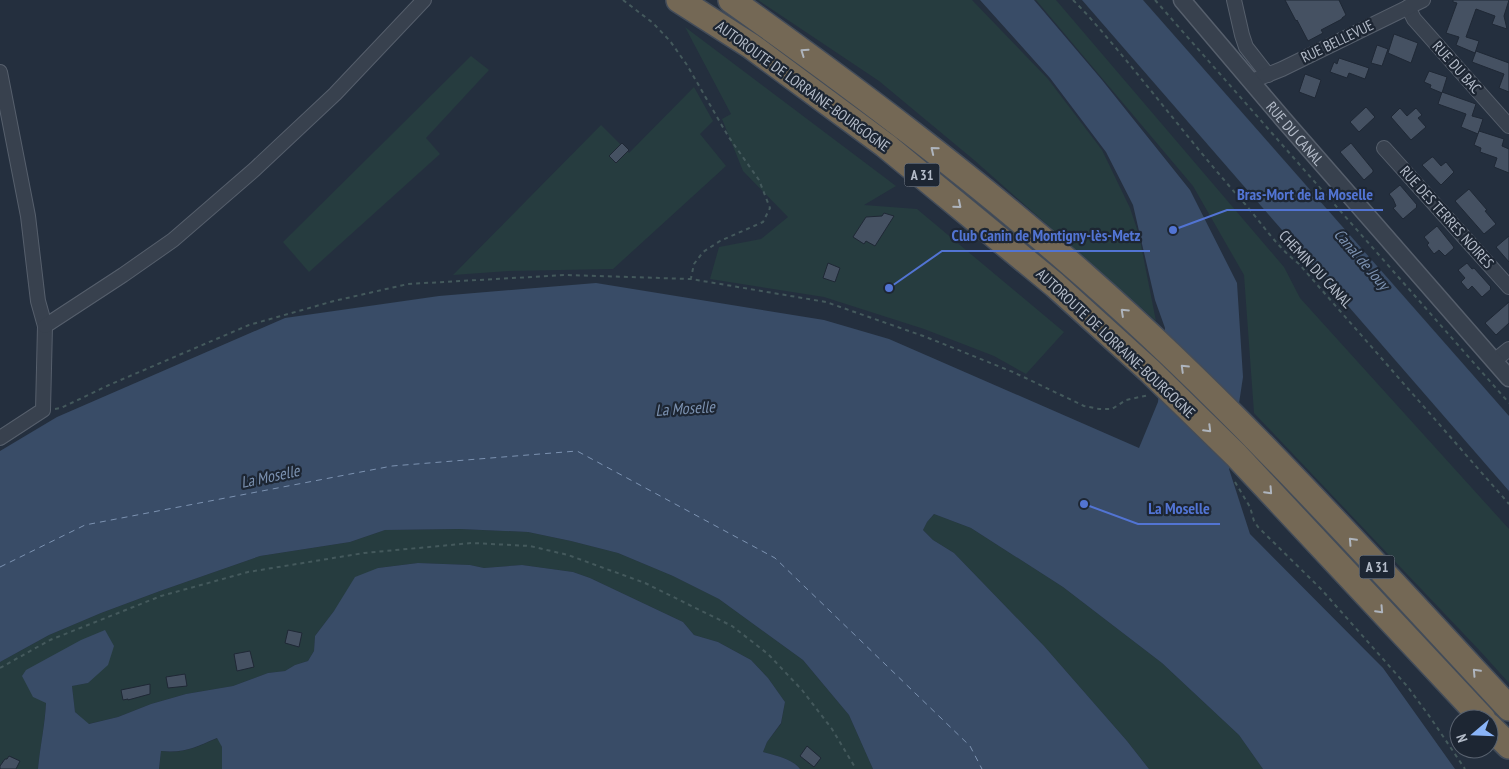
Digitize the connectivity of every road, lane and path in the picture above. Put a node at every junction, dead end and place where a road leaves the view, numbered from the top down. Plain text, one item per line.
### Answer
1 (424, 0) edge
2 (623, 0) edge
3 (679, 0) edge
4 (730, 0) edge
5 (1073, 0) edge
6 (1155, 0) edge
7 (1182, 0) edge
8 (1234, 0) edge
9 (1423, 0) edge
10 (1408, 7) junction
11 (0, 72) edge
12 (1268, 75) junction
13 (1252, 83) junction
14 (1509, 126) edge
15 (1384, 148) dead end
16 (691, 279) junction
17 (1509, 287) edge
18 (45, 326) junction
19 (1509, 349) edge
20 (1494, 361) junction
21 (1509, 378) edge
22 (1154, 395) dead end
23 (1509, 403) edge
24 (43, 410) junction
25 (0, 438) edge
26 (1234, 466) junction
27 (1509, 504) edge
28 (0, 668) edge
29 (1509, 708) edge
30 (1472, 709) edge
31 (1499, 736) edge
32 (1509, 746) edge
33 (856, 769) edge
34 (1465, 769) edge

1 - 18 street
2 - 16 path
3 -> 26 highway, AUTOROUTE DE LORRAINE-BOURGOGNE / A 31
29 -> 4 highway, AUTOROUTE DE LORRAINE-BOURGOGNE / A 31
5 - 27 path, CHEMIN DU CANAL
6 - 23 path
7 - 13 street, RUE DU CANAL
8 - 12 street
9 - 10 street, RUE BELLEVUE
10 - 12 street, RUE BELLEVUE
10 - 14 street, RUE DU BAC
11 - 18 street
12 - 13 street, RUE BELLEVUE
13 - 20 street, RUE DU CANAL
15 - 17 street, RUE DES TERRES NOIRES
16 - 22 path
16 - 24 path
18 - 24 street
19 - 20 street
20 - 21 street, RUE DU CANAL
24 - 25 street
26 -> 30 highway, AUTOROUTE DE LORRAINE-BOURGOGNE / A 31
26 - 34 path
28 - 33 path
31 - 32 highway

